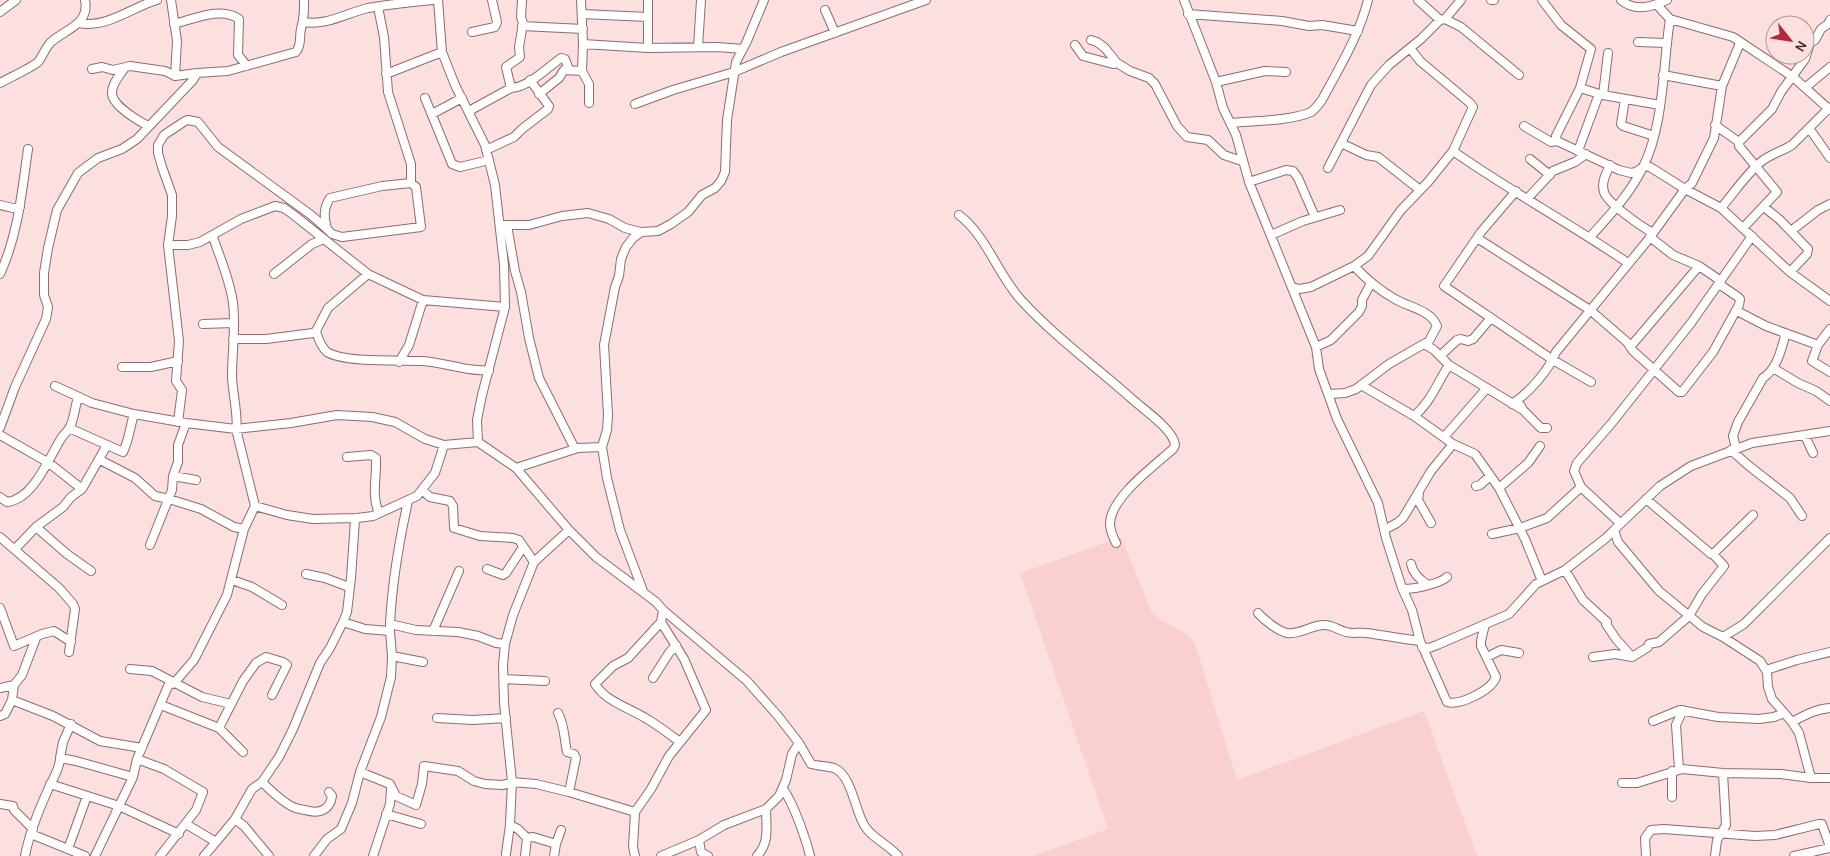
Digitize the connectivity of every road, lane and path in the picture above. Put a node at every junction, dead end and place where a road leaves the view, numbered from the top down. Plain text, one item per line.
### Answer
1 (16, 0) edge
2 (85, 0) edge
3 (157, 0) edge
4 (170, 0) edge
5 (304, 0) edge
6 (433, 0) edge
7 (438, 0) edge
8 (492, 0) edge
9 (522, 0) edge
10 (581, 0) edge
11 (648, 0) edge
12 (701, 0) edge
13 (764, 0) edge
14 (926, 0) edge
15 (1184, 0) edge
16 (1368, 0) edge
17 (1418, 0) edge
18 (1461, 0) edge
19 (1542, 0) edge
20 (1621, 0) edge
21 (1668, 0) edge
22 (405, 1) edge
23 (142, 2) edge
24 (903, 4) edge
25 (1657, 4) junction
26 (378, 7) junction
27 (825, 10) dead end
28 (0, 12) edge
29 (582, 14) junction
30 (1188, 14) junction
31 (648, 17) junction
32 (1442, 19) junction
33 (1670, 19) junction
34 (1830, 20) edge
35 (304, 22) junction
36 (79, 23) junction
37 (174, 24) junction
38 (522, 26) junction
39 (583, 29) junction
40 (472, 32) dead end
41 (1358, 32) junction
42 (835, 33) junction
43 (1091, 40) dead end
44 (1638, 42) dead end
45 (1666, 43) junction
46 (1740, 43) junction
47 (583, 44) junction
48 (1075, 45) dead end
49 (698, 47) junction
50 (648, 48) junction
51 (1410, 48) junction
52 (743, 49) junction
53 (442, 52) junction
54 (1608, 53) dead end
55 (736, 62) junction
56 (1117, 63) junction
57 (247, 66) junction
58 (1830, 67) edge
59 (124, 68) junction
60 (743, 68) junction
61 (92, 69) dead end
62 (113, 70) junction
63 (569, 70) junction
64 (582, 71) junction
65 (734, 72) junction
66 (1286, 72) dead end
67 (197, 73) junction
68 (386, 74) junction
69 (1519, 75) dead end
70 (1663, 75) junction
71 (175, 76) junction
72 (1793, 77) junction
73 (530, 80) junction
74 (115, 82) junction
75 (1216, 82) junction
76 (0, 83) edge
77 (1722, 86) junction
78 (1806, 87) junction
79 (512, 88) junction
80 (1580, 88) junction
81 (539, 94) junction
82 (1601, 95) junction
83 (424, 98) dead end
84 (462, 98) junction
85 (1625, 100) junction
86 (589, 103) dead end
87 (635, 104) dead end
88 (1660, 105) junction
89 (1829, 109) edge
90 (469, 111) junction
91 (432, 114) junction
92 (1231, 123) junction
93 (1715, 125) junction
94 (148, 126) junction
95 (1524, 126) dead end
96 (1809, 128) junction
97 (1654, 136) junction
98 (1556, 141) junction
99 (1739, 142) junction
100 (1341, 143) junction
101 (28, 149) dead end
102 (486, 150) junction
103 (1453, 151) junction
104 (1578, 151) junction
105 (1586, 154) junction
106 (1830, 158) edge
107 (1530, 159) dead end
108 (489, 160) junction
109 (1242, 161) junction
110 (1610, 165) junction
111 (1644, 166) junction
112 (1756, 167) junction
113 (1328, 168) dead end
114 (1550, 174) junction
115 (1249, 182) junction
116 (411, 183) junction
117 (1685, 189) junction
118 (1420, 190) junction
119 (1516, 191) junction
120 (1527, 199) junction
121 (0, 204) edge
122 (1830, 204) edge
123 (20, 207) junction
124 (1618, 207) junction
125 (1764, 207) junction
126 (1721, 208) junction
127 (1340, 210) dead end
128 (959, 215) dead end
129 (1314, 217) junction
130 (503, 225) junction
131 (1743, 228) junction
132 (327, 229) junction
133 (1790, 231) junction
134 (641, 232) junction
135 (1271, 235) junction
136 (1651, 235) junction
137 (1752, 236) junction
138 (213, 237) junction
139 (1590, 237) junction
140 (1478, 238) junction
141 (324, 239) junction
142 (168, 245) junction
143 (1628, 263) junction
144 (1354, 266) junction
145 (1699, 266) junction
146 (1790, 272) junction
147 (0, 274) edge
148 (274, 274) dead end
149 (368, 274) junction
150 (1371, 283) junction
151 (1720, 283) junction
152 (1292, 287) junction
153 (423, 300) junction
154 (1830, 301) edge
155 (505, 307) junction
156 (1590, 310) junction
157 (1737, 311) junction
158 (1490, 319) junction
159 (233, 322) junction
160 (203, 324) dead end
161 (1830, 329) edge
162 (316, 332) junction
163 (1786, 332) junction
164 (233, 339) junction
165 (1424, 344) junction
166 (1818, 345) junction
167 (1631, 346) junction
168 (1316, 347) junction
169 (1440, 356) junction
170 (1553, 360) junction
171 (178, 361) junction
172 (399, 362) junction
173 (1449, 365) junction
174 (122, 367) dead end
175 (1773, 368) junction
176 (1654, 370) junction
177 (489, 371) junction
178 (1830, 372) edge
179 (1591, 382) dead end
180 (1361, 385) junction
181 (55, 386) dead end
182 (1487, 388) junction
183 (1328, 394) junction
184 (78, 397) junction
185 (1830, 401) edge
186 (1515, 402) junction
187 (134, 414) junction
188 (1414, 416) junction
189 (182, 423) junction
190 (0, 428) edge
191 (69, 428) junction
192 (1547, 428) dead end
193 (236, 429) junction
194 (1830, 431) edge
195 (0, 435) edge
196 (1805, 436) junction
197 (1444, 437) junction
198 (478, 442) junction
199 (1453, 444) junction
200 (107, 445) junction
201 (444, 445) junction
202 (602, 446) junction
203 (1540, 446) dead end
204 (575, 449) junction
205 (1734, 449) junction
206 (1813, 453) dead end
207 (347, 458) dead end
208 (100, 460) junction
209 (49, 463) junction
210 (516, 468) junction
211 (173, 476) junction
212 (1490, 476) junction
213 (196, 480) dead end
214 (1476, 486) dead end
215 (1582, 487) junction
216 (1499, 488) junction
217 (82, 489) junction
218 (1420, 489) junction
219 (422, 490) junction
220 (0, 498) edge
221 (169, 499) junction
222 (1646, 500) junction
223 (408, 501) junction
224 (255, 506) junction
225 (379, 513) junction
226 (1753, 515) dead end
227 (1802, 516) dead end
228 (358, 518) junction
229 (1431, 523) dead end
230 (1620, 523) junction
231 (36, 527) junction
232 (1520, 528) junction
233 (244, 529) junction
234 (569, 530) junction
235 (1384, 530) junction
236 (1614, 530) junction
237 (1492, 534) dead end
238 (0, 537) edge
239 (1606, 538) junction
240 (1618, 542) junction
241 (1829, 542) edge
242 (1116, 543) dead end
243 (150, 545) dead end
244 (524, 547) junction
245 (15, 549) junction
246 (1713, 554) junction
247 (534, 562) junction
248 (1411, 564) dead end
249 (487, 569) dead end
250 (91, 570) dead end
251 (1565, 570) junction
252 (459, 571) dead end
253 (306, 574) dead end
254 (1447, 577) dead end
255 (232, 580) junction
256 (1542, 582) junction
257 (1428, 585) junction
258 (349, 587) junction
259 (1402, 588) junction
260 (643, 591) junction
261 (282, 606) dead end
262 (0, 608) edge
263 (663, 610) junction
264 (1258, 613) dead end
265 (1689, 616) junction
266 (343, 622) junction
267 (661, 622) junction
268 (1486, 624) junction
269 (390, 628) junction
270 (433, 631) junction
271 (1723, 637) junction
272 (36, 638) junction
273 (71, 642) junction
274 (505, 644) junction
275 (1421, 644) junction
276 (676, 645) junction
277 (69, 652) dead end
278 (1830, 652) edge
279 (1519, 653) dead end
280 (392, 656) junction
281 (1487, 657) junction
282 (1593, 657) dead end
283 (1632, 657) junction
284 (424, 662) dead end
285 (130, 669) dead end
286 (1766, 670) junction
287 (653, 678) dead end
288 (504, 679) junction
289 (545, 681) dead end
290 (175, 682) junction
291 (14, 684) junction
292 (0, 688) edge
293 (272, 695) dead end
294 (12, 700) junction
295 (231, 704) junction
296 (161, 705) junction
297 (1830, 708) edge
298 (1683, 710) junction
299 (558, 713) dead end
300 (1784, 713) junction
301 (0, 716) edge
302 (437, 718) dead end
303 (506, 718) junction
304 (1653, 721) dead end
305 (1792, 722) junction
306 (71, 724) junction
307 (219, 728) junction
308 (680, 742) junction
309 (799, 743) junction
310 (142, 748) junction
311 (243, 752) dead end
312 (60, 758) junction
313 (137, 759) junction
314 (1676, 770) junction
315 (360, 772) junction
316 (1724, 773) junction
317 (133, 777) junction
318 (1811, 778) junction
319 (1830, 778) edge
320 (262, 782) junction
321 (512, 782) junction
322 (50, 784) junction
323 (390, 784) junction
324 (1622, 784) dead end
325 (782, 789) junction
326 (329, 792) dead end
327 (569, 792) junction
328 (87, 796) junction
329 (1672, 797) dead end
330 (0, 804) edge
331 (119, 806) junction
332 (766, 809) junction
333 (635, 812) junction
334 (386, 814) junction
335 (235, 819) junction
336 (186, 824) junction
337 (422, 824) dead end
338 (510, 825) junction
339 (561, 830) dead end
340 (32, 831) junction
341 (1720, 833) junction
342 (179, 834) junction
343 (527, 838) junction
344 (699, 840) junction
345 (216, 842) junction
346 (556, 844) junction
347 (68, 848) junction
348 (1830, 848) edge
349 (506, 854) dead end
350 (25, 856) edge
351 (85, 856) edge
352 (95, 856) edge
353 (160, 856) edge
354 (205, 856) edge
355 (269, 856) edge
356 (314, 856) edge
357 (374, 856) edge
358 (525, 856) edge
359 (554, 856) edge
360 (635, 856) edge
361 (661, 856) edge
362 (708, 856) edge
363 (757, 856) edge
364 (810, 856) edge
365 (898, 856) edge
366 (1646, 856) edge
367 (1715, 856) edge
368 (1794, 856) edge

1 - 28 street
2 - 36 street
3 - 23 street
4 - 37 street
5 - 35 street
6 - 22 street
7 - 53 street
8 - 40 street
9 - 38 street
10 - 29 street
11 - 31 street
12 - 49 street
13 - 52 street
14 - 24 street
15 - 30 street
16 - 41 street
17 - 32 street
18 - 32 street
19 - 80 street
20 - 25 street
21 - 25 street
22 - 26 street
23 - 36 street
24 - 42 street
25 - 33 street
26 - 35 street
26 - 68 street
27 - 42 street
29 - 31 street
29 - 39 street
30 - 41 street
30 - 75 street
31 - 50 street
32 - 51 street
32 - 69 street
33 - 45 street
33 - 46 street
34 - 72 street
35 - 57 street
36 - 76 street
37 - 57 street
37 - 71 street
38 - 39 street
38 - 79 street
39 - 47 street
41 - 92 street
42 - 60 street
43 - 56 street
44 - 45 street
45 - 70 street
46 - 72 street
46 - 77 street
47 - 50 street
47 - 64 street
48 - 56 street
49 - 50 street
49 - 52 street
51 - 100 street
51 - 103 street
52 - 55 street
53 - 68 street
53 - 84 street
54 - 82 street
55 - 60 street
55 - 65 street
56 - 109 street
57 - 67 street
58 - 78 street
59 - 62 street
59 - 71 street
59 - 74 street
60 - 65 street
61 - 62 street
62 - 74 street
63 - 64 street
63 - 73 street
63 - 81 street
64 - 86 street
65 - 87 street
65 - 134 street
66 - 75 street
67 - 71 street
67 - 94 street
68 - 116 street
70 - 77 street
70 - 88 street
72 - 78 street
72 - 99 street
73 - 79 street
73 - 81 street
74 - 94 street
75 - 92 street
77 - 93 street
78 - 89 street
79 - 90 street
80 - 82 street
80 - 98 street
81 - 102 street
82 - 85 street
82 - 104 street
83 - 91 street
84 - 90 street
84 - 91 street
85 - 88 street
85 - 97 street
88 - 97 street
89 - 96 street
90 - 102 street
91 - 108 street
92 - 109 street
93 - 99 street
93 - 117 street
94 - 190 street
95 - 98 street
96 - 106 street
96 - 112 street
97 - 111 street
98 - 104 street
99 - 112 street
100 - 113 street
100 - 118 street
101 - 123 street
102 - 108 street
103 - 118 street
103 - 119 street
104 - 105 street
105 - 110 street
105 - 114 street
107 - 114 street
108 - 130 street
109 - 115 street
110 - 111 street
110 - 124 street
111 - 117 street
111 - 124 street
112 - 125 street
112 - 126 street
114 - 120 street
115 - 129 street
115 - 135 street
116 - 132 street
116 - 132 street
117 - 126 street
117 - 136 street
118 - 144 street
119 - 120 street
119 - 140 street
120 - 139 street
121 - 123 street
122 - 133 street
123 - 147 street
124 - 136 street
124 - 139 street
125 - 131 street
125 - 133 street
126 - 131 street
127 - 129 street
128 - 242 street
129 - 135 street
130 - 134 street
130 - 155 street
130 - 204 street
131 - 137 street
132 - 142 street
133 - 146 street
134 - 202 street
135 - 152 street
136 - 143 street
136 - 145 street
137 - 146 street
137 - 151 street
138 - 141 street
138 - 142 street
138 - 159 street
139 - 143 street
140 - 156 street
140 - 158 street
141 - 148 street
141 - 149 street
142 - 171 street
143 - 156 street
144 - 150 street
144 - 152 street
145 - 151 street
145 - 167 street
146 - 154 street
149 - 153 street
149 - 162 street
150 - 165 street
150 - 168 street
151 - 157 street
151 - 176 street
152 - 168 street
153 - 155 street
153 - 172 street
155 - 177 street
156 - 167 street
156 - 170 street
157 - 163 street
157 - 176 street
158 - 169 street
158 - 170 street
159 - 160 street
159 - 164 street
161 - 166 street
162 - 164 street
162 - 172 street
163 - 166 street
163 - 175 street
164 - 193 street
165 - 169 street
165 - 180 street
166 - 178 street
167 - 176 street
168 - 183 street
169 - 173 street
170 - 179 street
170 - 186 street
171 - 174 street
171 - 189 street
172 - 177 street
173 - 182 street
173 - 188 street
175 - 185 street
175 - 205 street
176 - 215 street
177 - 198 street
180 - 183 street
180 - 188 street
181 - 184 street
182 - 186 street
182 - 197 street
183 - 235 street
184 - 187 street
184 - 191 street
186 - 192 street
187 - 189 street
187 - 200 street
188 - 197 street
189 - 193 street
189 - 211 street
191 - 200 street
191 - 209 street
193 - 201 street
193 - 224 street
194 - 196 street
195 - 209 street
196 - 205 street
196 - 206 street
197 - 199 street
198 - 201 street
198 - 210 street
199 - 212 street
199 - 218 street
200 - 208 street
201 - 219 street
202 - 204 street
202 - 260 street
203 - 216 street
204 - 210 street
205 - 222 street
205 - 227 street
207 - 225 street
208 - 217 street
208 - 221 street
209 - 217 street
209 - 220 street
210 - 234 street
211 - 213 street
211 - 221 street
212 - 214 street
212 - 216 street
215 - 230 street
215 - 232 street
216 - 232 street
217 - 231 street
218 - 229 street
218 - 235 street
219 - 223 street
219 - 244 street
221 - 233 street
221 - 243 street
222 - 230 street
222 - 246 street
223 - 225 street
223 - 269 street
224 - 228 street
224 - 233 street
225 - 228 street
226 - 246 street
228 - 258 street
230 - 236 street
231 - 245 street
231 - 250 street
232 - 237 street
232 - 256 street
233 - 255 street
234 - 247 street
234 - 260 street
235 - 259 street
236 - 239 street
236 - 240 street
238 - 245 street
239 - 240 street
239 - 251 street
240 - 265 street
241 - 271 street
244 - 247 street
244 - 249 street
245 - 273 street
246 - 265 street
247 - 274 street
248 - 257 street
251 - 256 street
251 - 283 street
252 - 270 street
253 - 258 street
254 - 257 street
255 - 261 street
255 - 290 street
256 - 268 street
257 - 259 street
258 - 266 street
259 - 275 street
260 - 263 street
262 - 272 street
263 - 267 street
263 - 309 street
264 - 275 street
265 - 271 street
265 - 283 street
266 - 269 street
266 - 320 street
267 - 276 street
267 - 308 street
268 - 275 street
268 - 281 street
269 - 270 street
269 - 280 street
270 - 274 street
271 - 286 street
272 - 273 street
272 - 291 street
273 - 277 street
274 - 288 street
275 - 281 street
276 - 287 street
276 - 308 street
278 - 286 street
279 - 281 street
280 - 284 street
280 - 315 street
282 - 283 street
285 - 290 street
286 - 300 street
288 - 289 street
288 - 303 street
290 - 295 street
290 - 296 street
291 - 292 street
291 - 294 street
293 - 295 street
294 - 301 street
294 - 306 street
295 - 307 street
296 - 307 street
296 - 310 street
297 - 305 street
298 - 300 street
298 - 304 street
298 - 314 street
299 - 327 street
300 - 305 street
302 - 303 street
303 - 321 street
305 - 318 street
306 - 310 street
306 - 312 street
307 - 311 street
308 - 333 street
309 - 325 street
309 - 365 street
310 - 313 street
312 - 317 street
312 - 322 street
313 - 317 street
313 - 336 street
314 - 316 street
314 - 324 street
314 - 329 street
315 - 323 street
315 - 356 street
316 - 318 street
316 - 341 street
317 - 331 street
318 - 319 street
320 - 326 street
320 - 335 street
321 - 323 street
321 - 327 street
321 - 338 street
322 - 328 street
322 - 340 street
323 - 334 street
325 - 332 street
325 - 364 street
327 - 333 street
328 - 331 street
328 - 347 street
330 - 340 street
331 - 342 street
331 - 352 street
332 - 344 street
332 - 363 street
333 - 360 street
334 - 337 street
334 - 357 street
335 - 345 street
335 - 355 street
336 - 342 street
336 - 345 street
338 - 343 street
338 - 349 street
339 - 346 street
340 - 347 street
340 - 350 street
341 - 348 street
341 - 366 street
341 - 367 street
342 - 353 street
343 - 346 street
343 - 358 street
344 - 361 street
344 - 362 street
345 - 354 street
346 - 359 street
347 - 351 street
348 - 368 street

